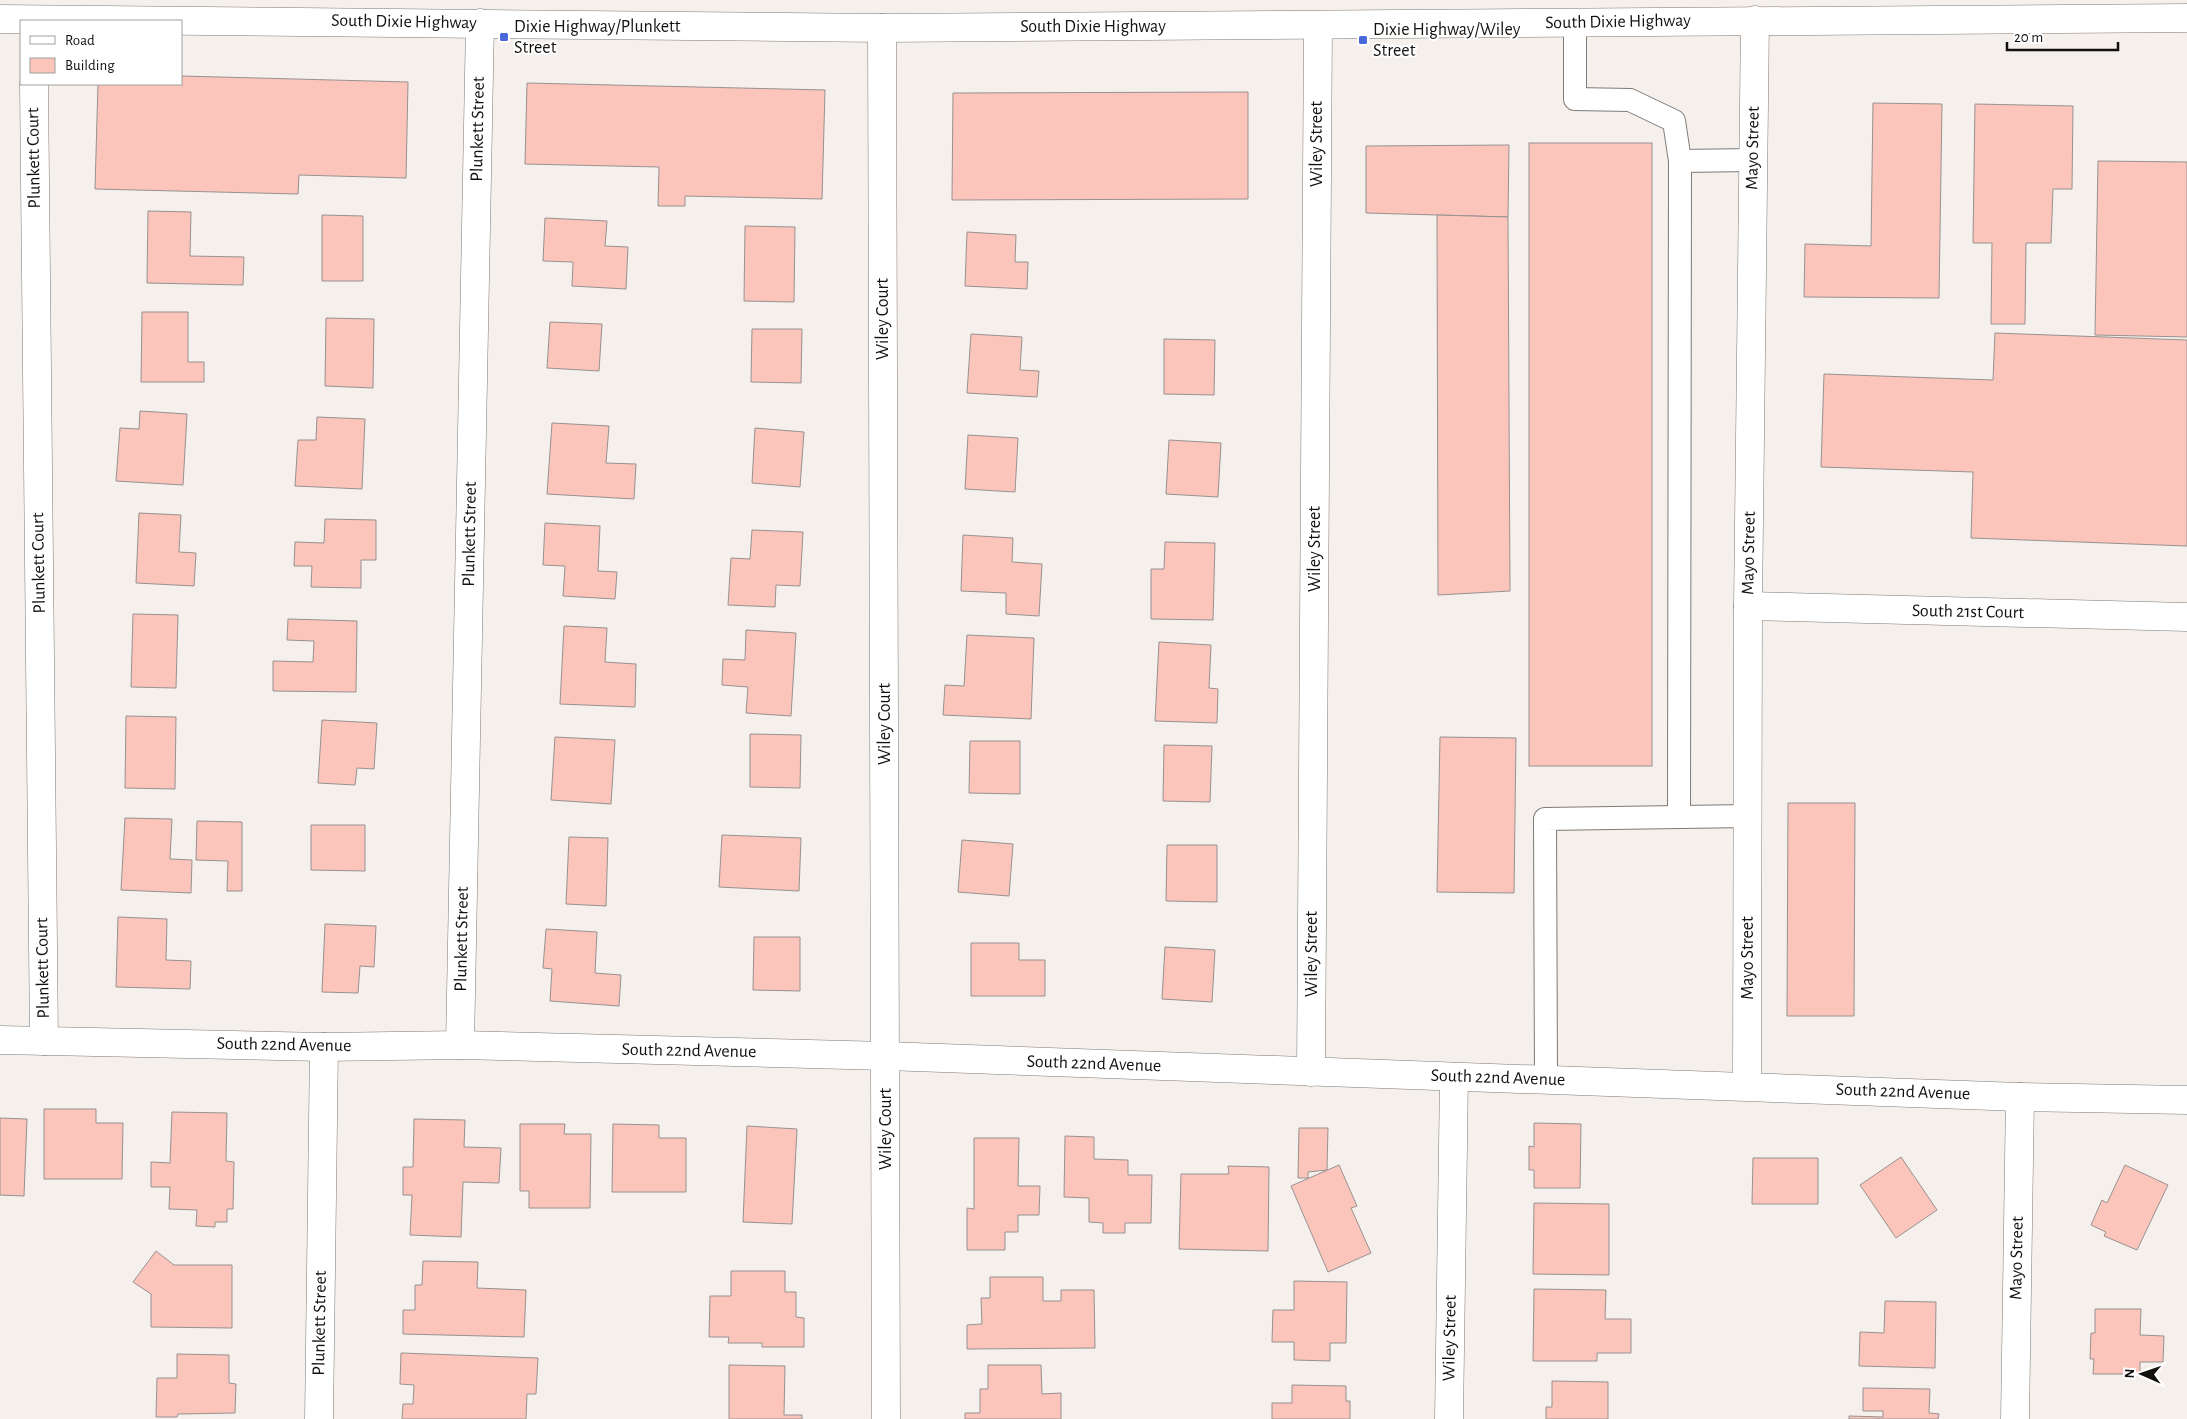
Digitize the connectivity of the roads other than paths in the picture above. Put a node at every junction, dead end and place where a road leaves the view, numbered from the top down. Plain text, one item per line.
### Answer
1 (2187, 18) edge
2 (0, 19) edge
3 (33, 20) edge
4 (1755, 20) junction
5 (182, 21) edge
6 (1574, 22) junction
7 (480, 23) junction
8 (1318, 25) junction
9 (882, 28) junction
10 (34, 85) edge
11 (1753, 160) junction
12 (1680, 161) junction
13 (1748, 606) junction
14 (2187, 617) edge
15 (1679, 816) junction
16 (1748, 816) junction
17 (0, 1040) edge
18 (44, 1041) junction
19 (460, 1045) junction
20 (324, 1047) junction
21 (886, 1056) junction
22 (1311, 1072) junction
23 (1454, 1077) junction
24 (1546, 1079) junction
25 (1747, 1086) junction
26 (2020, 1097) junction
27 (2187, 1100) edge
28 (319, 1419) edge
29 (886, 1419) edge
30 (1449, 1419) edge
31 (2015, 1419) edge

1 - 4 street, South Dixie Highway
2 - 3 street, South Dixie Highway
4 - 6 street, South Dixie Highway
4 - 11 street, Mayo Street
5 - 7 street, South Dixie Highway
6 - 8 street, South Dixie Highway
6 - 12 lane
7 - 9 street, South Dixie Highway
7 - 19 street, Plunkett Street
8 - 9 street, South Dixie Highway
8 - 22 street, Wiley Street
9 - 21 street, Wiley Court
10 - 18 street, Plunkett Court
11 - 12 lane
11 - 13 street, Mayo Street
12 - 15 lane
13 - 14 street, South 21st Court
13 - 16 street, Mayo Street
15 - 16 lane
15 - 24 lane
16 - 25 street, Mayo Street
17 - 18 street, South 22nd Avenue
18 - 20 street, South 22nd Avenue
19 - 20 street, South 22nd Avenue
19 - 21 street, South 22nd Avenue
20 - 28 street, Plunkett Street
21 - 22 street, South 22nd Avenue
21 - 29 street, Wiley Court
22 - 23 street, South 22nd Avenue
23 - 24 street, South 22nd Avenue
23 - 30 street, Wiley Street
24 - 25 street, South 22nd Avenue
25 - 26 street, South 22nd Avenue
26 - 27 street, South 22nd Avenue
26 - 31 street, Mayo Street

